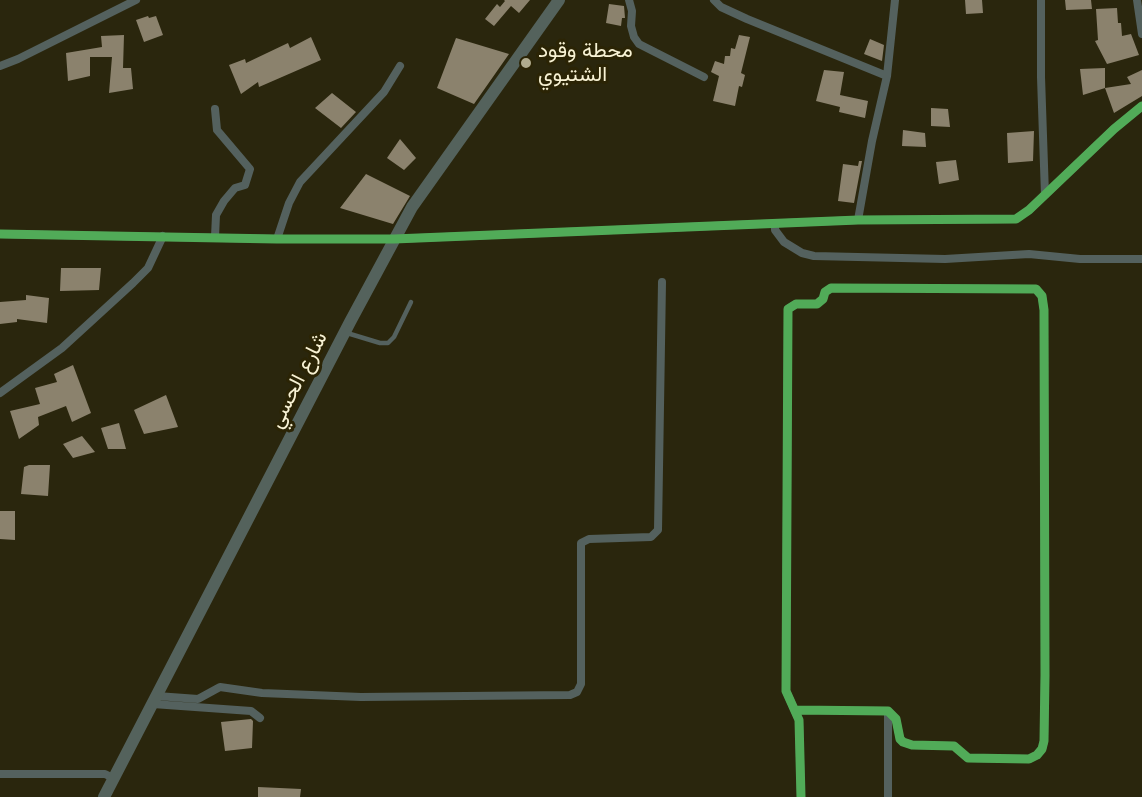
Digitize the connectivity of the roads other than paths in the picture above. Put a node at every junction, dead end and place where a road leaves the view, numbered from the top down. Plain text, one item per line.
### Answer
1 (136, 0) edge
2 (559, 0) edge
3 (629, 0) edge
4 (714, 0) edge
5 (895, 0) edge
6 (1041, 0) edge
7 (1137, 0) edge
8 (1142, 34) edge
9 (0, 66) edge
10 (400, 66) dead end
11 (887, 76) junction
12 (704, 77) dead end
13 (1142, 106) edge
14 (215, 110) dead end
15 (1045, 195) junction
16 (858, 220) junction
17 (775, 223) junction
18 (0, 234) edge
19 (163, 236) junction
20 (215, 237) junction
21 (278, 239) junction
22 (394, 239) junction
23 (1142, 259) edge
24 (662, 282) dead end
25 (411, 302) dead end
26 (344, 333) junction
27 (0, 393) edge
28 (155, 700) junction
29 (796, 710) junction
30 (888, 711) junction
31 (260, 718) dead end
32 (0, 774) edge
33 (113, 778) junction
34 (104, 797) edge
35 (801, 797) edge
36 (888, 797) edge

1 - 9 street
2 - 22 street, شارع الحسي
3 - 12 street
4 - 11 street
5 - 11 street
6 - 15 street
7 - 8 street
10 - 21 street
11 - 16 street
13 - 15 street
14 - 20 street
15 - 16 street
16 - 17 street
17 - 22 street
17 - 23 street
18 - 19 street
19 - 20 street
19 - 27 street
20 - 21 street
21 - 22 street
22 - 26 street, شارع الحسي
24 - 28 street
25 - 26 lane
26 - 28 street, شارع الحسي
28 - 31 street
28 - 33 street, شارع الحسي
29 - 30 street
29 - 30 street
29 - 35 street
30 - 36 street
32 - 33 street
33 - 34 street, شارع الحسي

